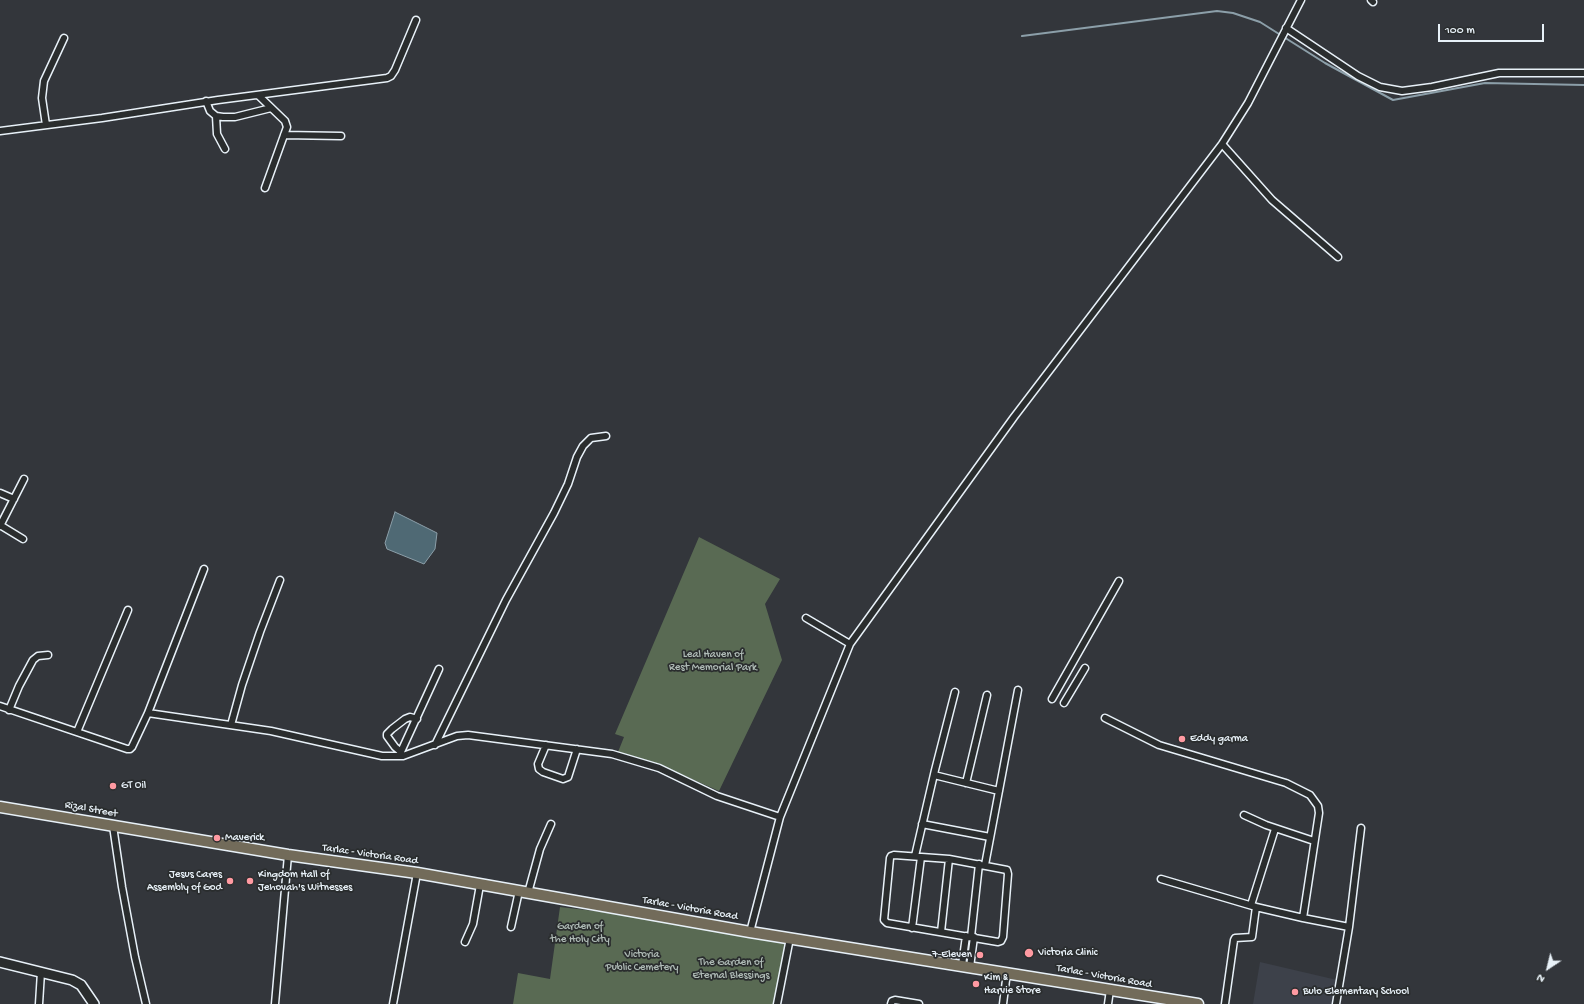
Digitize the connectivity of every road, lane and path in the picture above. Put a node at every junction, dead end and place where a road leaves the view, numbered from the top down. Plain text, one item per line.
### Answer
1 (1301, 0) edge
2 (416, 20) dead end
3 (1286, 28) junction
4 (64, 38) dead end
5 (1584, 73) edge
6 (258, 96) junction
7 (206, 102) junction
8 (271, 108) junction
9 (216, 116) junction
10 (46, 125) junction
11 (0, 131) edge
12 (284, 135) junction
13 (341, 136) dead end
14 (1222, 144) junction
15 (225, 149) dead end
16 (265, 188) dead end
17 (1338, 257) dead end
18 (606, 436) dead end
19 (24, 479) dead end
20 (0, 493) edge
21 (14, 499) junction
22 (0, 525) edge
23 (23, 539) dead end
24 (204, 569) dead end
25 (280, 580) dead end
26 (1119, 581) dead end
27 (128, 610) dead end
28 (806, 618) dead end
29 (850, 644) junction
30 (48, 655) dead end
31 (1085, 668) dead end
32 (439, 669) dead end
33 (1018, 690) dead end
34 (955, 692) dead end
35 (987, 695) dead end
36 (1052, 699) dead end
37 (1064, 703) dead end
38 (0, 706) edge
39 (9, 710) junction
40 (148, 713) junction
41 (1105, 718) dead end
42 (417, 719) junction
43 (231, 725) junction
44 (78, 732) junction
45 (435, 745) junction
46 (546, 745) junction
47 (577, 749) junction
48 (400, 754) junction
49 (934, 775) junction
50 (966, 783) junction
51 (999, 791) junction
52 (0, 807) edge
53 (1244, 816) dead end
54 (780, 817) junction
55 (551, 824) dead end
56 (922, 824) junction
57 (113, 826) junction
58 (1275, 828) junction
59 (1361, 828) dead end
60 (178, 837) joint
61 (990, 837) junction
62 (1314, 842) junction
63 (288, 855) junction
64 (918, 856) junction
65 (949, 859) junction
66 (982, 864) junction
67 (417, 874) junction
68 (1161, 879) dead end
69 (480, 885) junction
70 (524, 892) junction
71 (1253, 906) junction
72 (1303, 918) junction
73 (511, 926) dead end
74 (1349, 927) junction
75 (912, 928) junction
76 (750, 932) junction
77 (941, 932) junction
78 (970, 937) junction
79 (790, 938) junction
80 (465, 942) dead end
81 (0, 962) edge
82 (966, 966) junction
83 (41, 972) junction
84 (1007, 972) junction
85 (1110, 990) junction
86 (38, 1004) edge
87 (94, 1004) edge
88 (146, 1004) edge
89 (274, 1004) edge
90 (388, 1004) edge
91 (393, 1004) edge
92 (777, 1004) edge
93 (891, 1004) edge
94 (919, 1004) edge
95 (1003, 1004) edge
96 (1108, 1004) edge
97 (1198, 1004) edge
98 (1225, 1004) edge
99 (1336, 1004) edge

1 - 3 street
2 - 6 street
3 - 5 street
3 - 14 street
4 - 10 street
6 - 7 street
6 - 8 street
7 - 9 street
7 - 10 street
8 - 9 street
8 - 12 street
9 - 15 street
10 - 11 street
12 - 13 street
12 - 16 street
14 - 17 street
14 - 29 street
18 - 45 street
19 - 21 street
20 - 21 street
21 - 22 street
22 - 23 street
24 - 40 street
25 - 43 street
26 - 36 street
27 - 44 street
28 - 29 street
29 - 54 street
30 - 39 street
31 - 37 street
32 - 42 street
33 - 51 street
34 - 49 street
35 - 50 street
38 - 39 street
39 - 44 street
40 - 43 street
40 - 44 street
41 - 62 street
42 - 48 street
42 - 48 street
43 - 48 street
45 - 46 street
45 - 48 street
46 - 47 street
46 - 47 street
47 - 54 street
49 - 50 street
49 - 56 street
50 - 51 street
51 - 61 street
52 - 57 main road, Rizal Street
53 - 58 street
54 - 76 street
55 - 70 street
56 - 61 street
56 - 64 street
57 - 60 main road, Rizal Street
57 - 88 street
58 - 62 street
58 - 71 street
59 - 74 street
60 - 63 main road, Tarlac - Victoria Road
61 - 66 street
62 - 72 street
63 - 67 main road, Tarlac - Victoria Road
63 - 89 street
64 - 65 street
64 - 75 street
64 - 75 street
65 - 66 street
65 - 77 street
66 - 78 street
66 - 78 street
67 - 69 main road, Tarlac - Victoria Road
67 - 91 street
68 - 71 street
69 - 70 main road, Tarlac - Victoria Road
69 - 80 street
70 - 73 street
70 - 76 main road, Tarlac - Victoria Road
71 - 72 street
71 - 98 street
72 - 74 street
74 - 99 street
75 - 77 street
76 - 79 main road, Tarlac - Victoria Road
77 - 78 street
78 - 82 street
79 - 82 main road, Tarlac - Victoria Road
79 - 92 street
81 - 83 main road
82 - 84 main road, Tarlac - Victoria Road
83 - 86 street
83 - 87 main road
84 - 85 main road, Tarlac - Victoria Road
84 - 95 street
85 - 96 street
85 - 97 main road, Tarlac - Victoria Road
90 - 91 street
93 - 94 street

